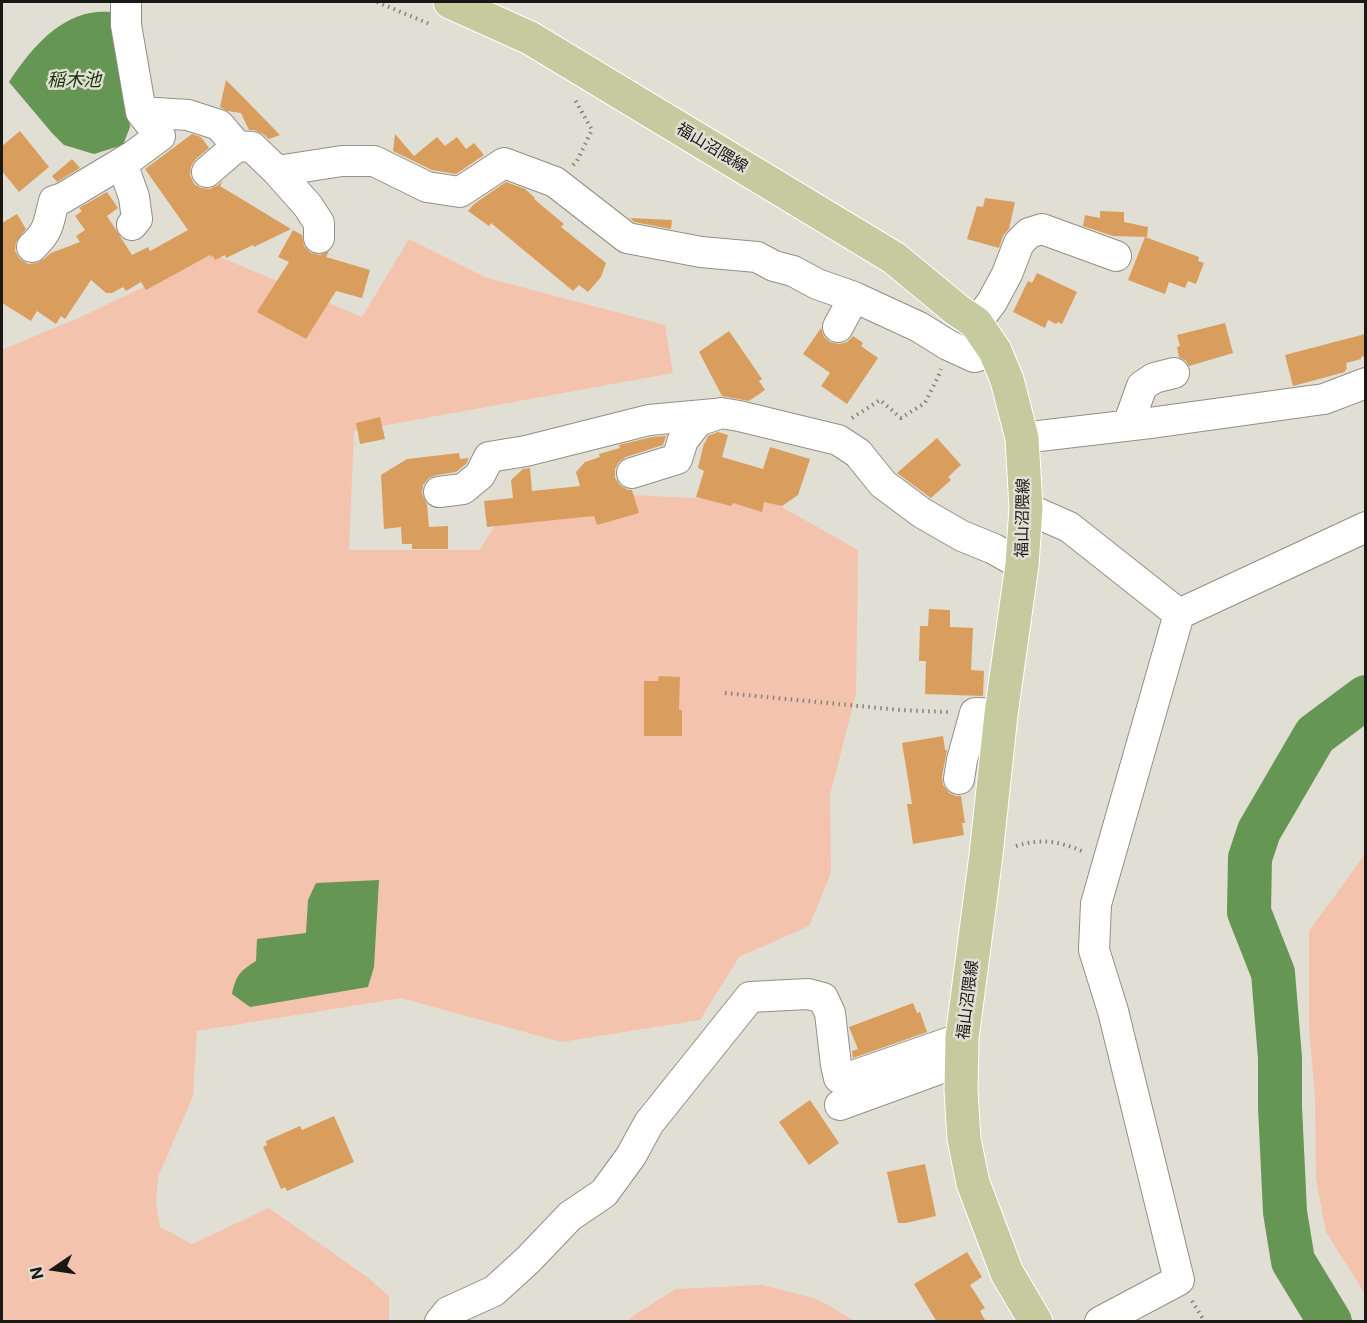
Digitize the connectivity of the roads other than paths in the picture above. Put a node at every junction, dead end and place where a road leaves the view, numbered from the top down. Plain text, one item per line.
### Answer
1 (126, 2) edge
2 (444, 14) edge
3 (141, 112) junction
4 (237, 146) junction
5 (122, 163) junction
6 (277, 171) junction
7 (207, 172) dead end
8 (132, 225) dead end
9 (319, 238) dead end
10 (32, 247) dead end
11 (1116, 256) dead end
12 (854, 297) junction
13 (976, 323) junction
14 (838, 327) dead end
15 (995, 351) junction
16 (1174, 373) dead end
17 (1365, 382) edge
18 (721, 413) junction
19 (1128, 425) junction
20 (1022, 438) junction
21 (632, 473) dead end
22 (439, 492) dead end
23 (1026, 508) junction
24 (1365, 527) edge
25 (1022, 565) junction
26 (1179, 614) junction
27 (988, 714) junction
28 (958, 779) dead end
29 (962, 1049) junction
30 (840, 1105) dead end
31 (440, 1322) edge
32 (1036, 1322) edge
33 (1100, 1322) edge

1 - 3 street
2 - 13 main road, 福山沼隈線
3 - 4 street
3 - 5 street
4 - 6 street
4 - 7 street
5 - 8 street
5 - 10 street
6 - 9 street
6 - 12 street
11 - 13 street
12 - 14 street
12 - 15 street
13 - 15 main road, 福山沼隈線
15 - 20 main road, 福山沼隈線
16 - 19 street
17 - 19 street
18 - 21 street
18 - 22 street
18 - 25 street
19 - 20 street
20 - 23 main road, 福山沼隈線
23 - 25 main road, 福山沼隈線
23 - 26 street
24 - 26 street
25 - 27 main road, 福山沼隈線
26 - 33 street
27 - 28 street
27 - 29 main road, 福山沼隈線
29 - 30 street
29 - 31 street
29 - 32 main road, 福山沼隈線

